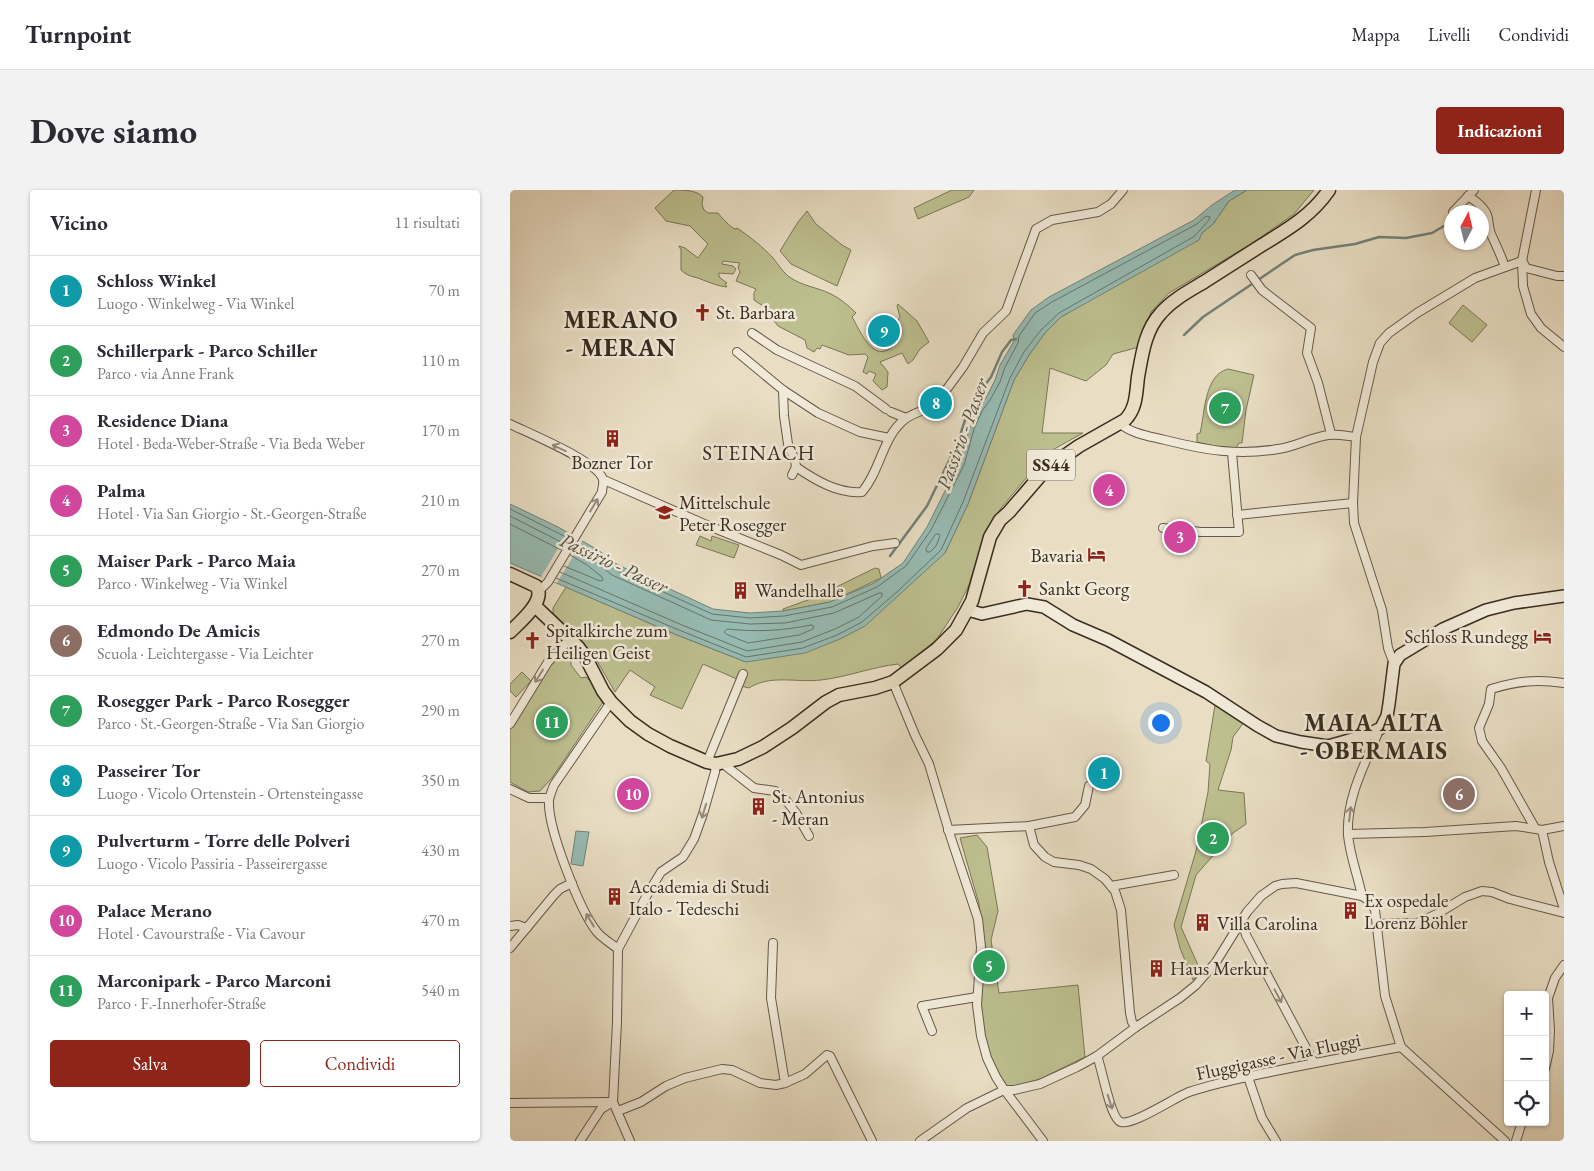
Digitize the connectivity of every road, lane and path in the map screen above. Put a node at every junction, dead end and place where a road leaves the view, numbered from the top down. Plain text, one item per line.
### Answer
1 (1123, 190) edge
2 (1329, 190) edge
3 (1536, 190) edge
4 (1471, 193) edge
5 (1460, 205) edge
6 (1522, 261) junction
7 (1505, 266) junction
8 (1252, 275) dead end
9 (1564, 276) edge
10 (752, 333) dead end
11 (1564, 347) edge
12 (737, 352) dead end
13 (783, 390) junction
14 (906, 418) junction
15 (1119, 423) junction
16 (510, 424) edge
17 (1331, 434) junction
18 (1356, 437) junction
19 (888, 438) junction
20 (1232, 453) junction
21 (604, 480) junction
22 (1353, 503) junction
23 (1237, 514) junction
24 (1163, 528) dead end
25 (895, 543) dead end
26 (510, 574) edge
27 (545, 585) junction
28 (1564, 596) edge
29 (535, 606) junction
30 (968, 610) junction
31 (510, 632) edge
32 (570, 639) junction
33 (1394, 664) junction
34 (743, 674) dead end
35 (893, 682) junction
36 (1564, 683) edge
37 (611, 702) junction
38 (510, 724) edge
39 (1380, 728) junction
40 (716, 763) junction
41 (1089, 786) dead end
42 (510, 789) edge
43 (549, 798) junction
44 (1028, 826) junction
45 (1564, 826) edge
46 (1539, 829) junction
47 (948, 830) junction
48 (1348, 834) junction
49 (809, 836) dead end
50 (1174, 875) dead end
51 (572, 882) junction
52 (1110, 886) junction
53 (1362, 896) junction
54 (1564, 908) edge
55 (1564, 913) edge
56 (1242, 920) junction
57 (1377, 924) junction
58 (510, 926) edge
59 (527, 928) junction
60 (773, 943) dead end
61 (510, 948) edge
62 (618, 949) junction
63 (1564, 965) edge
64 (978, 997) junction
65 (1136, 1027) junction
66 (932, 1031) dead end
67 (1401, 1047) junction
68 (1549, 1051) edge
69 (1097, 1056) junction
70 (1314, 1063) junction
71 (1248, 1077) junction
72 (785, 1083) junction
73 (1004, 1090) junction
74 (612, 1102) junction
75 (510, 1103) edge
76 (618, 1111) junction
77 (1521, 1126) edge
78 (580, 1141) edge
79 (630, 1141) edge
80 (872, 1141) edge
81 (920, 1141) edge
82 (1043, 1141) edge
83 (1276, 1141) edge
84 (1505, 1141) edge
85 (1516, 1141) edge

1 - 14 street
2 - 15 main road, SS44
3 - 6 street
4 - 5 street
4 - 7 street
6 - 7 street
6 - 9 street
6 - 11 street
7 - 18 street
8 - 17 street
10 - 14 street
12 - 13 street
13 - 19 street
13 - 19 street
14 - 19 street
15 - 20 street
15 - 30 main road, SS44
21 -> 16 street
17 - 18 street
17 - 20 street
18 - 22 street
20 - 23 street
21 - 25 street
27 -> 21 street
22 - 23 street
22 - 33 street
23 - 24 street
26 - 27 main road
27 - 29 main road
28 - 33 street
29 - 31 main road
29 - 32 main road
30 - 35 main road, SS44
30 - 39 street
32 - 37 main road
32 -> 38 street
33 - 39 street
34 - 40 street
35 - 40 main road, SS44
35 - 47 street
36 - 46 street
37 - 40 main road
37 - 43 street
48 -> 39 street
40 - 49 street
40 -> 62 street
41 - 44 street
42 - 43 street
43 - 51 street
44 - 47 street
44 - 52 street
45 - 46 street
46 - 48 street
46 - 54 street
47 - 64 street
48 - 53 street
50 - 52 street
51 - 59 street
62 -> 51 street
52 - 65 street
53 - 56 street
53 - 57 street
55 - 57 street
56 - 65 street
56 -> 70 street
57 - 67 street
58 - 59 street
59 - 61 street
60 - 72 street
62 - 74 street
63 - 68 street
64 - 66 street
64 - 73 street
65 - 69 street
67 - 70 street, Fluggigasse - Via Fluggi
67 - 84 street
69 -> 71 street, Fluggigasse - Via Fluggi
69 - 73 street
70 - 71 street, Fluggigasse - Via Fluggi
71 - 83 street
72 - 76 street
72 - 80 street
73 - 81 street
73 - 82 street
74 - 75 street
74 - 76 street
74 - 78 street
76 - 79 street
77 - 85 street

